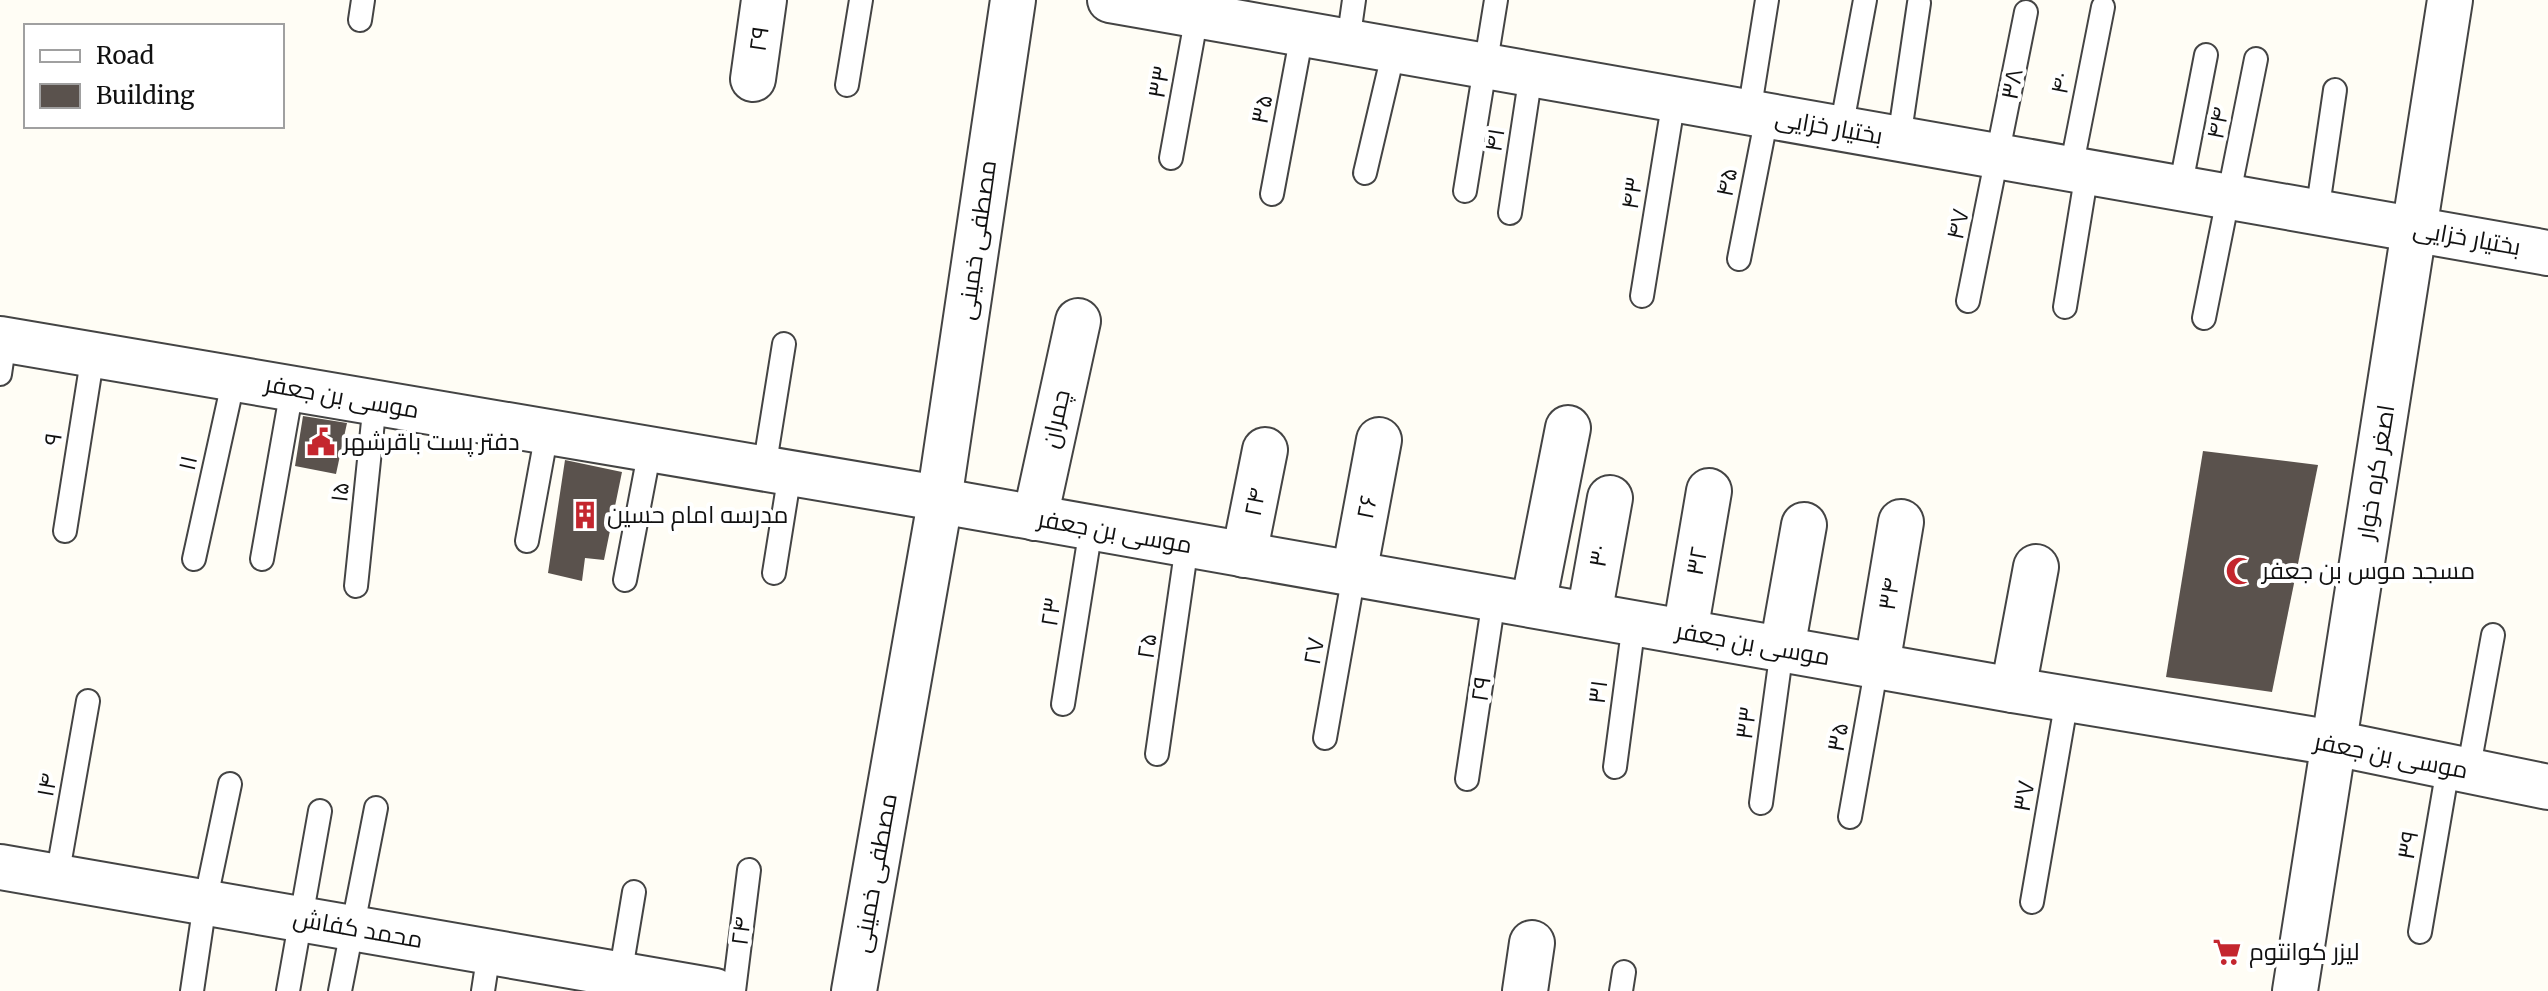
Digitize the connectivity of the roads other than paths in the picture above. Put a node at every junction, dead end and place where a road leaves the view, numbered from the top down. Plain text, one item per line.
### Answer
1 (764, 0) edge
2 (861, 0) edge
3 (1013, 0) edge
4 (1110, 0) edge
5 (1496, 0) edge
6 (1767, 0) edge
7 (1865, 0) edge
8 (2450, 0) edge
9 (1919, 3) dead end
10 (2103, 7) dead end
11 (2026, 12) dead end
12 (1225, 13) edge
13 (1351, 21) edge
14 (1302, 34) junction
15 (1394, 50) junction
16 (2206, 55) dead end
17 (2256, 59) dead end
18 (1487, 66) junction
19 (1531, 74) junction
20 (753, 79) dead end
21 (847, 85) dead end
22 (2335, 90) dead end
23 (1674, 99) junction
24 (1758, 114) junction
25 (1841, 129) junction
26 (1899, 139) junction
27 (1998, 157) junction
28 (1171, 158) dead end
29 (2079, 170) junction
30 (1365, 173) dead end
31 (2180, 189) junction
32 (1465, 191) dead end
33 (1272, 194) dead end
34 (2230, 197) junction
35 (1510, 213) dead end
36 (2317, 213) junction
37 (2415, 228) junction
38 (2548, 253) edge
39 (1739, 259) dead end
40 (1642, 296) dead end
41 (1968, 301) dead end
42 (2065, 307) dead end
43 (2204, 318) dead end
44 (1078, 321) dead end
45 (784, 344) dead end
46 (2, 351) edge
47 (93, 354) junction
48 (234, 378) junction
49 (292, 389) junction
50 (375, 402) junction
51 (1568, 428) dead end
52 (547, 432) junction
53 (1379, 440) dead end
54 (650, 449) junction
55 (1265, 450) dead end
56 (777, 471) junction
57 (1709, 491) dead end
58 (1610, 498) dead end
59 (939, 499) junction
60 (1035, 518) junction
61 (1901, 522) dead end
62 (1804, 525) dead end
63 (1091, 528) junction
64 (65, 531) dead end
65 (527, 541) dead end
66 (1187, 545) junction
67 (1244, 555) junction
68 (194, 559) dead end
69 (262, 559) dead end
70 (2036, 567) dead end
71 (774, 573) dead end
72 (1354, 574) junction
73 (625, 580) dead end
74 (356, 586) dead end
75 (1513, 602) junction
76 (1589, 615) junction
77 (1634, 623) junction
78 (1685, 632) junction
79 (2493, 635) dead end
80 (1782, 649) junction
81 (1877, 665) junction
82 (2013, 690) junction
83 (2067, 699) junction
84 (88, 701) dead end
85 (1063, 704) dead end
86 (1325, 738) dead end
87 (2334, 743) junction
88 (1157, 754) dead end
89 (1615, 767) dead end
90 (2458, 770) junction
91 (1467, 779) dead end
92 (230, 784) dead end
93 (2548, 787) edge
94 (1761, 803) dead end
95 (376, 808) dead end
96 (320, 811) dead end
97 (1850, 817) dead end
98 (0, 867) edge
99 (749, 870) dead end
100 (57, 877) junction
101 (634, 892) dead end
102 (2032, 902) dead end
103 (205, 903) junction
104 (301, 920) junction
105 (353, 929) junction
106 (2420, 932) dead end
107 (1532, 943) dead end
108 (486, 972) edge
109 (619, 983) edge
110 (192, 991) edge
111 (288, 991) edge
112 (340, 991) edge
113 (715, 991) edge
114 (734, 991) edge
115 (854, 991) edge
116 (1525, 991) edge
117 (2295, 991) edge

1 - 20 street, ۲۹
2 - 21 lane
3 - 59 street, مصطفی خمینی
4 - 12 street, بختیار خزایی
5 - 18 lane
6 - 24 lane
7 - 25 lane
8 - 37 street, اصغر کره خوار
9 - 26 lane
10 - 29 lane, ۴۰
11 - 27 lane, ۳۸
12 - 14 street, بختیار خزایی
12 - 28 lane, ۳۳
13 - 14 street, بختیار خزایی
13 - 15 street, بختیار خزایی
14 - 33 lane, ۳۵
15 - 18 street, بختیار خزایی
15 - 30 lane
16 - 31 lane
17 - 34 lane, ۴۴
18 - 19 street, بختیار خزایی
18 - 32 lane
19 - 23 street, بختیار خزایی
19 - 35 lane, ۴۱
22 - 36 lane
23 - 24 street, بختیار خزایی
23 - 40 lane, ۴۳
24 - 25 street, بختیار خزایی
24 - 39 lane, ۴۵
25 - 26 street, بختیار خزایی
26 - 27 street, بختیار خزایی
27 - 29 street, بختیار خزایی
27 - 41 lane, ۴۷
29 - 31 street, بختیار خزایی
29 - 42 lane, ۴۰
31 - 34 street, بختیار خزایی
34 - 36 street, بختیار خزایی
34 - 43 lane, ۴۴
36 - 37 street, بختیار خزایی
37 - 38 street, بختیار خزایی
37 - 87 street, اصغر کره خوار
44 - 60 street, چمران
45 - 56 lane
46 - 47 street, موسی بن جعفر
47 - 48 street, موسی بن جعفر
47 - 64 lane, ۹
48 - 49 street, موسی بن جعفر
48 - 68 lane, ۱۱
49 - 50 street, موسی بن جعفر
49 - 69 lane
50 - 52 street, موسی بن جعفر
50 - 74 lane, ۱۵
51 - 75 street
52 - 54 street, موسی بن جعفر
52 - 65 lane
53 - 72 street, ۲۶
54 - 56 street, موسی بن جعفر
54 - 73 lane
55 - 67 street, ۲۴
56 - 59 street, موسی بن جعفر
56 - 71 lane
57 - 78 street, ۳۲
58 - 76 street, ۳۰
59 - 60 street, موسی بن جعفر
59 - 115 street, مصطفی خمینی
60 - 63 street, موسی بن جعفر
61 - 81 street, ۳۴
62 - 80 street
63 - 66 street, موسی بن جعفر
63 - 85 lane, ۲۳
66 - 67 street, موسی بن جعفر
66 - 88 lane, ۲۵
67 - 72 street, موسی بن جعفر
70 - 82 street
72 - 75 street, موسی بن جعفر
72 - 86 lane, ۲۷
75 - 76 street, موسی بن جعفر
75 - 91 lane, ۲۹
76 - 77 street, موسی بن جعفر
77 - 78 street, موسی بن جعفر
77 - 89 lane, ۳۱
78 - 80 street, موسی بن جعفر
79 - 90 lane, ۳۹
80 - 81 street, موسی بن جعفر
80 - 94 lane, ۳۳
81 - 82 street, موسی بن جعفر
81 - 97 lane, ۳۵
82 - 83 street, موسی بن جعفر
83 - 87 street, موسی بن جعفر
83 - 102 lane, ۳۷
84 - 100 lane, ۱۴
87 - 90 street, موسی بن جعفر
87 - 117 street, اصغر کره خوار
90 - 93 street, موسی بن جعفر
90 - 106 lane, ۳۹
92 - 103 lane
95 - 105 lane
96 - 104 lane
98 - 100 street, محمد کفاش
99 - 114 lane, ۲۴
100 - 103 street, محمد کفاش
101 - 109 lane
103 - 104 street, محمد کفاش
103 - 110 lane
104 - 105 street, محمد کفاش
104 - 111 lane
105 - 108 street, محمد کفاش
105 - 112 lane
107 - 116 street
108 - 109 street, محمد کفاش
109 - 113 street, محمد کفاش

